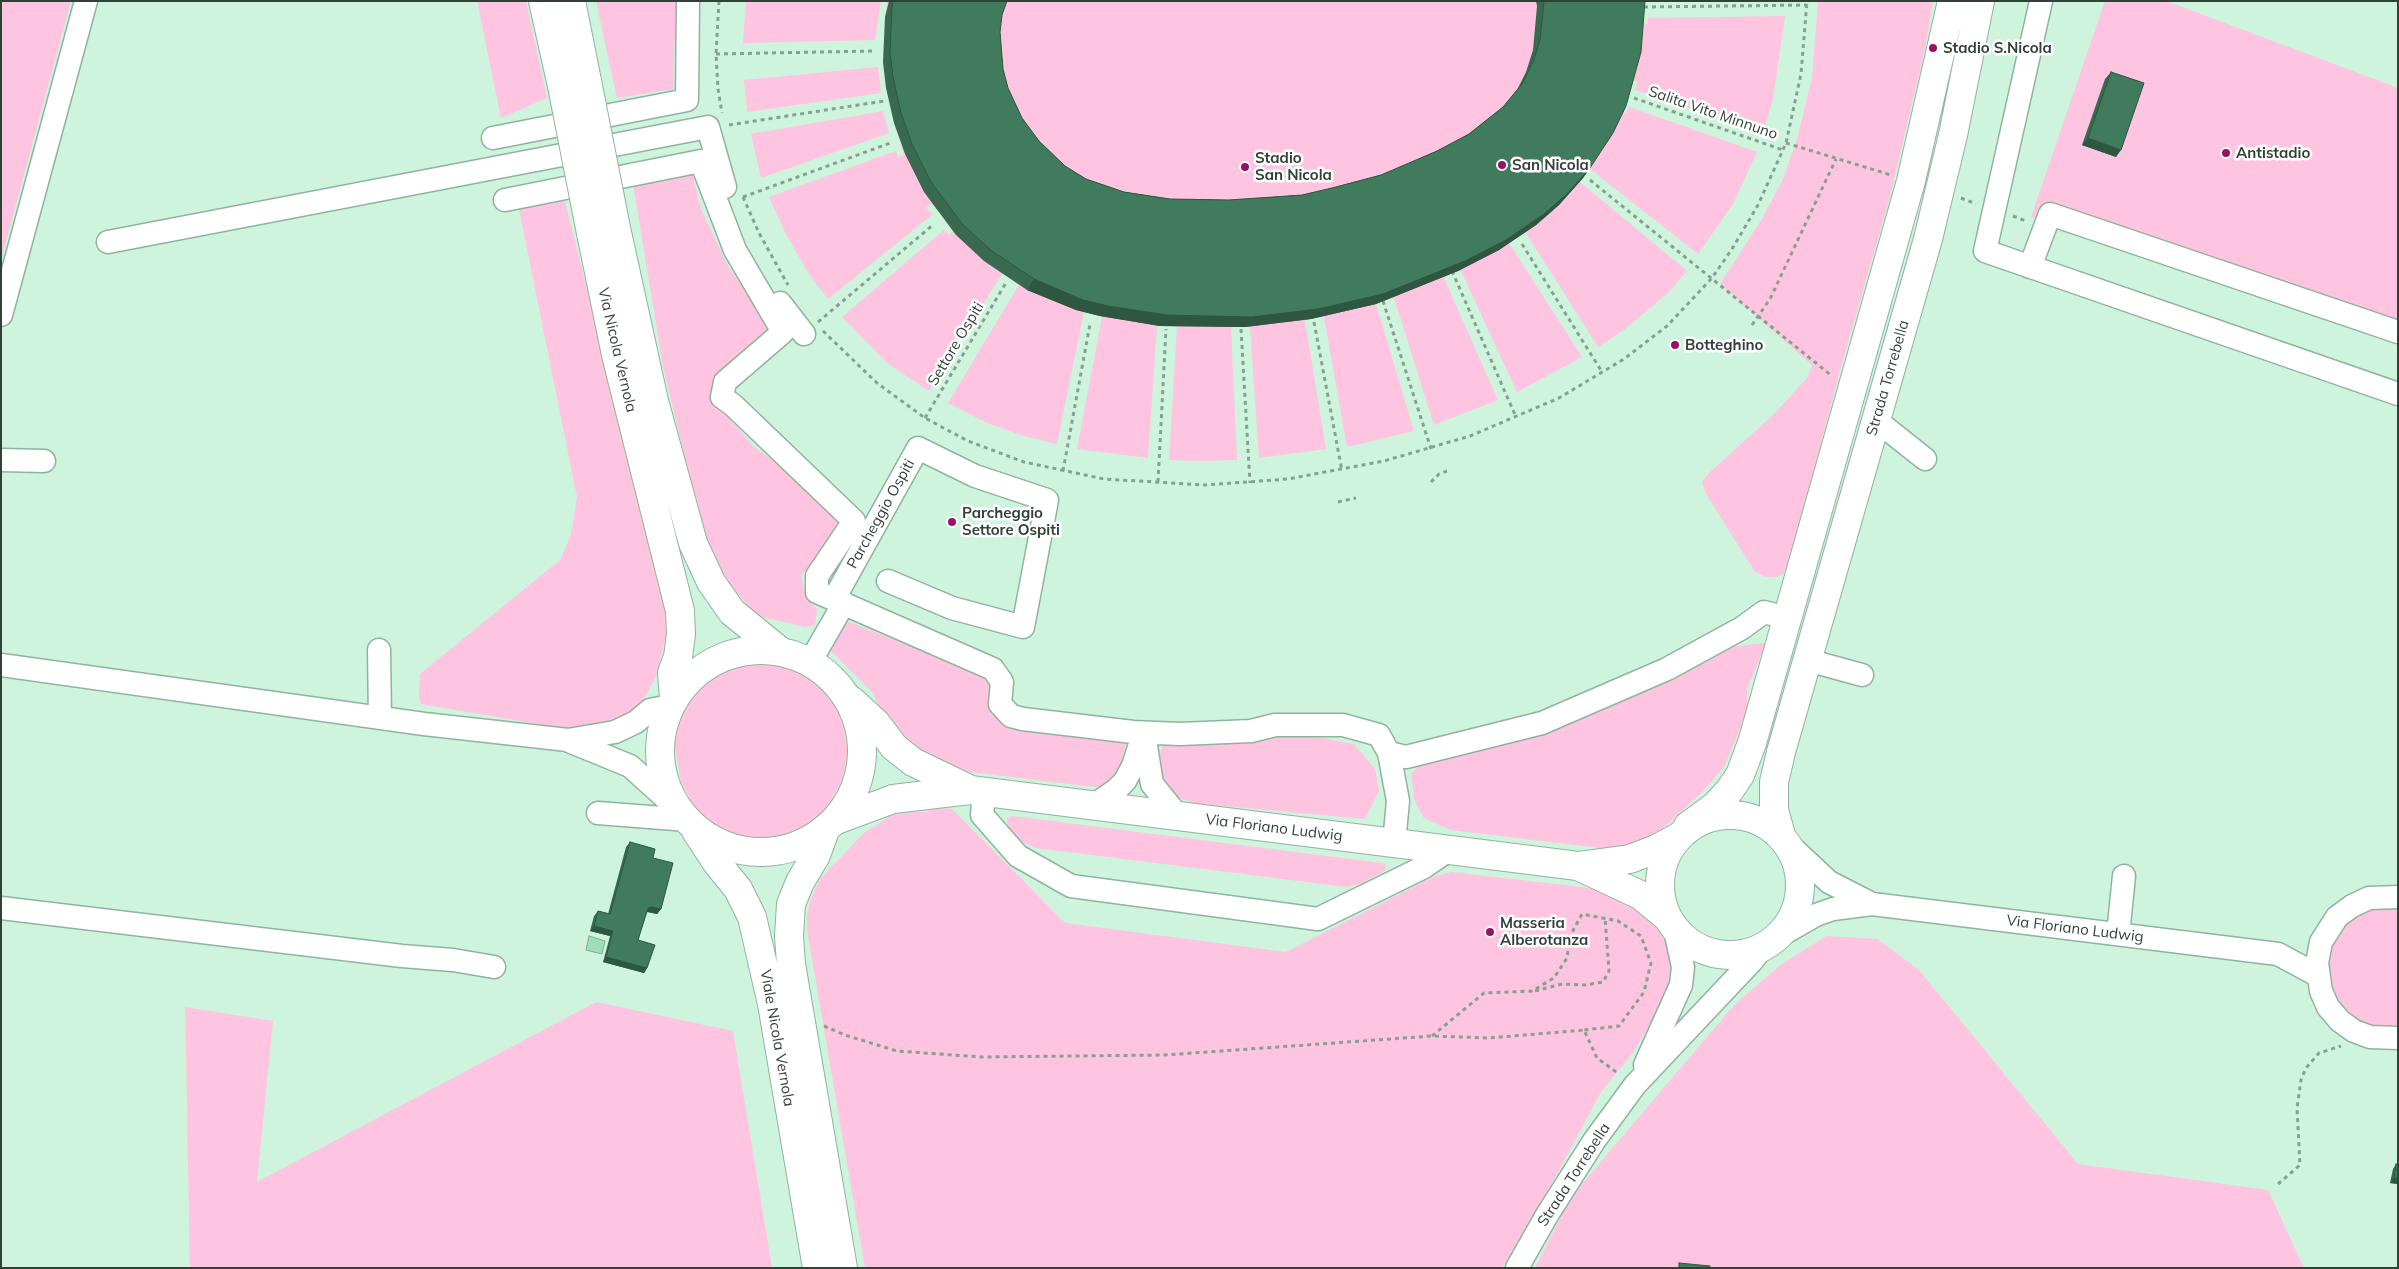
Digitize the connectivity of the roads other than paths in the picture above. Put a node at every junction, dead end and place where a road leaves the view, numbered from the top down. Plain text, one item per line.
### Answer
1 (86, 1) edge
2 (542, 1) edge
3 (571, 1) edge
4 (688, 1) edge
5 (1952, 1) edge
6 (1980, 1) edge
7 (2041, 1) edge
8 (574, 84) junction
9 (493, 138) dead end
10 (505, 200) dead end
11 (604, 230) junction
12 (108, 242) dead end
13 (2030, 267) junction
14 (1, 314) edge
15 (810, 325) road end
16 (2398, 332) edge
17 (2398, 394) edge
18 (1876, 420) junction
19 (1, 460) edge
20 (1925, 460) dead end
21 (44, 461) dead end
22 (888, 580) dead end
23 (839, 601) junction
24 (1787, 618) junction
25 (378, 650) dead end
26 (780, 651) junction
27 (1807, 660) junction
28 (810, 662) junction
29 (1, 665) edge
30 (1862, 675) dead end
31 (845, 695) junction
32 (672, 702) junction
33 (380, 718) junction
34 (1144, 733) junction
35 (568, 740) junction
36 (1389, 753) junction
37 (977, 791) junction
38 (1093, 806) junction
39 (598, 813) dead end
40 (1178, 816) junction
41 (686, 819) junction
42 (830, 825) junction
43 (1683, 832) junction
44 (1783, 838) junction
45 (1394, 843) junction
46 (1450, 850) junction
47 (1578, 866) junction
48 (2124, 876) dead end
49 (2397, 896) edge
50 (1872, 904) junction
51 (1, 908) edge
52 (1671, 924) junction
53 (2326, 932) junction
54 (2118, 934) junction
55 (1772, 941) junction
56 (2278, 954) junction
57 (494, 967) dead end
58 (2317, 975) junction
59 (2398, 1038) edge
60 (1635, 1085) junction
61 (817, 1268) edge
62 (843, 1268) edge
63 (1517, 1268) edge

1 - 14 street
2 - 8 main road, Via Nicola Vernola
3 - 8 main road, Via Nicola Vernola
4 - 9 street
5 - 24 main road, Strada Torrebella
6 - 18 main road, Strada Torrebella
7 - 13 street
8 - 11 main road, Via Nicola Vernola, bridge
10 - 23 street
11 - 26 main road, Via Nicola Vernola
11 - 32 main road, Via Nicola Vernola
12 - 15 street
13 - 16 street
13 - 17 street
18 - 20 street
18 - 27 main road, Strada Torrebella
19 - 21 street
22 - 23 street, Parcheggio Ospiti
23 - 28 street
23 - 34 street
24 - 36 street
24 - 43 main road, Strada Torrebella
25 - 33 street
26 - 28 main road
26 - 32 main road
27 - 30 street
27 - 44 main road, Strada Torrebella
28 - 31 main road
29 - 33 street
31 - 37 main road
31 - 42 main road
32 - 35 street
32 - 41 main road, Viale Nicola Vernola
33 - 35 street
34 - 36 street
34 - 38 street
34 - 40 street
35 - 41 street
36 - 45 street
37 - 38 main road, Via Floriano Ludwig
37 - 42 main road
37 - 46 street
38 - 40 main road, Via Floriano Ludwig
39 - 41 street
40 - 45 main road, Via Floriano Ludwig
41 - 42 main road
41 - 61 main road, Viale Nicola Vernola
42 - 62 main road, Viale Nicola Vernola
43 - 44 main road
43 - 47 main road
43 - 52 main road
44 - 50 street
44 - 55 main road
45 - 46 main road, Via Floriano Ludwig
46 - 47 main road, Via Floriano Ludwig
47 - 52 main road
48 - 54 street
49 - 53 street
50 - 54 street, Via Floriano Ludwig
50 - 55 street
51 - 57 street
52 - 55 main road
52 - 60 street
53 - 56 street, Via Floriano Ludwig
53 - 58 street
54 - 56 street, Via Floriano Ludwig
55 - 60 street
56 - 58 street, Via Floriano Ludwig
58 - 59 street
60 - 63 street, Strada Torrebella

